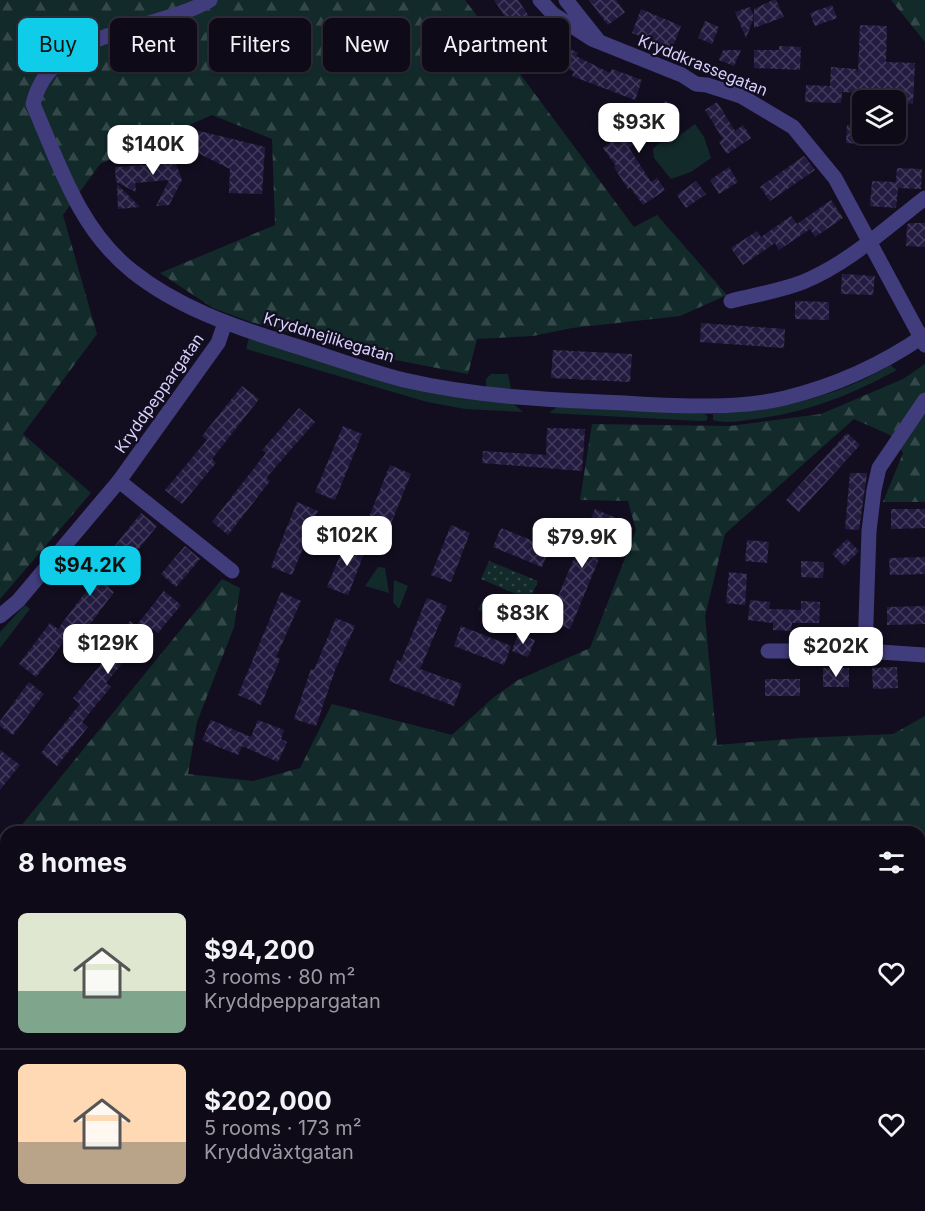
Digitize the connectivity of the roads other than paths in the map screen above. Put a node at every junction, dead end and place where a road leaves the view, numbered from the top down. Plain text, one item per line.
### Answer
1 (210, 0) edge
2 (540, 0) edge
3 (566, 0) edge
4 (601, 43) junction
5 (925, 198) edge
6 (871, 242) junction
7 (731, 301) dead end
8 (225, 323) junction
9 (924, 339) edge
10 (925, 400) edge
11 (120, 481) junction
12 (232, 571) dead end
13 (0, 616) edge
14 (768, 651) dead end
15 (865, 651) junction
16 (925, 655) edge

1 - 8 street, Kryddnejlikegatan
2 - 4 street, Kryddkrassegatan
3 - 4 street, Kryddkrassegatan
4 - 6 street, Kryddkrassegatan
5 - 6 street
6 - 7 street
6 - 9 street, Kryddkrassegatan
8 - 9 street, Kryddnejlikegatan
8 - 11 street, Kryddpeppargatan
10 - 15 street
11 - 12 street
11 - 13 street, Kryddpeppargatan
14 - 15 street
15 - 16 street

